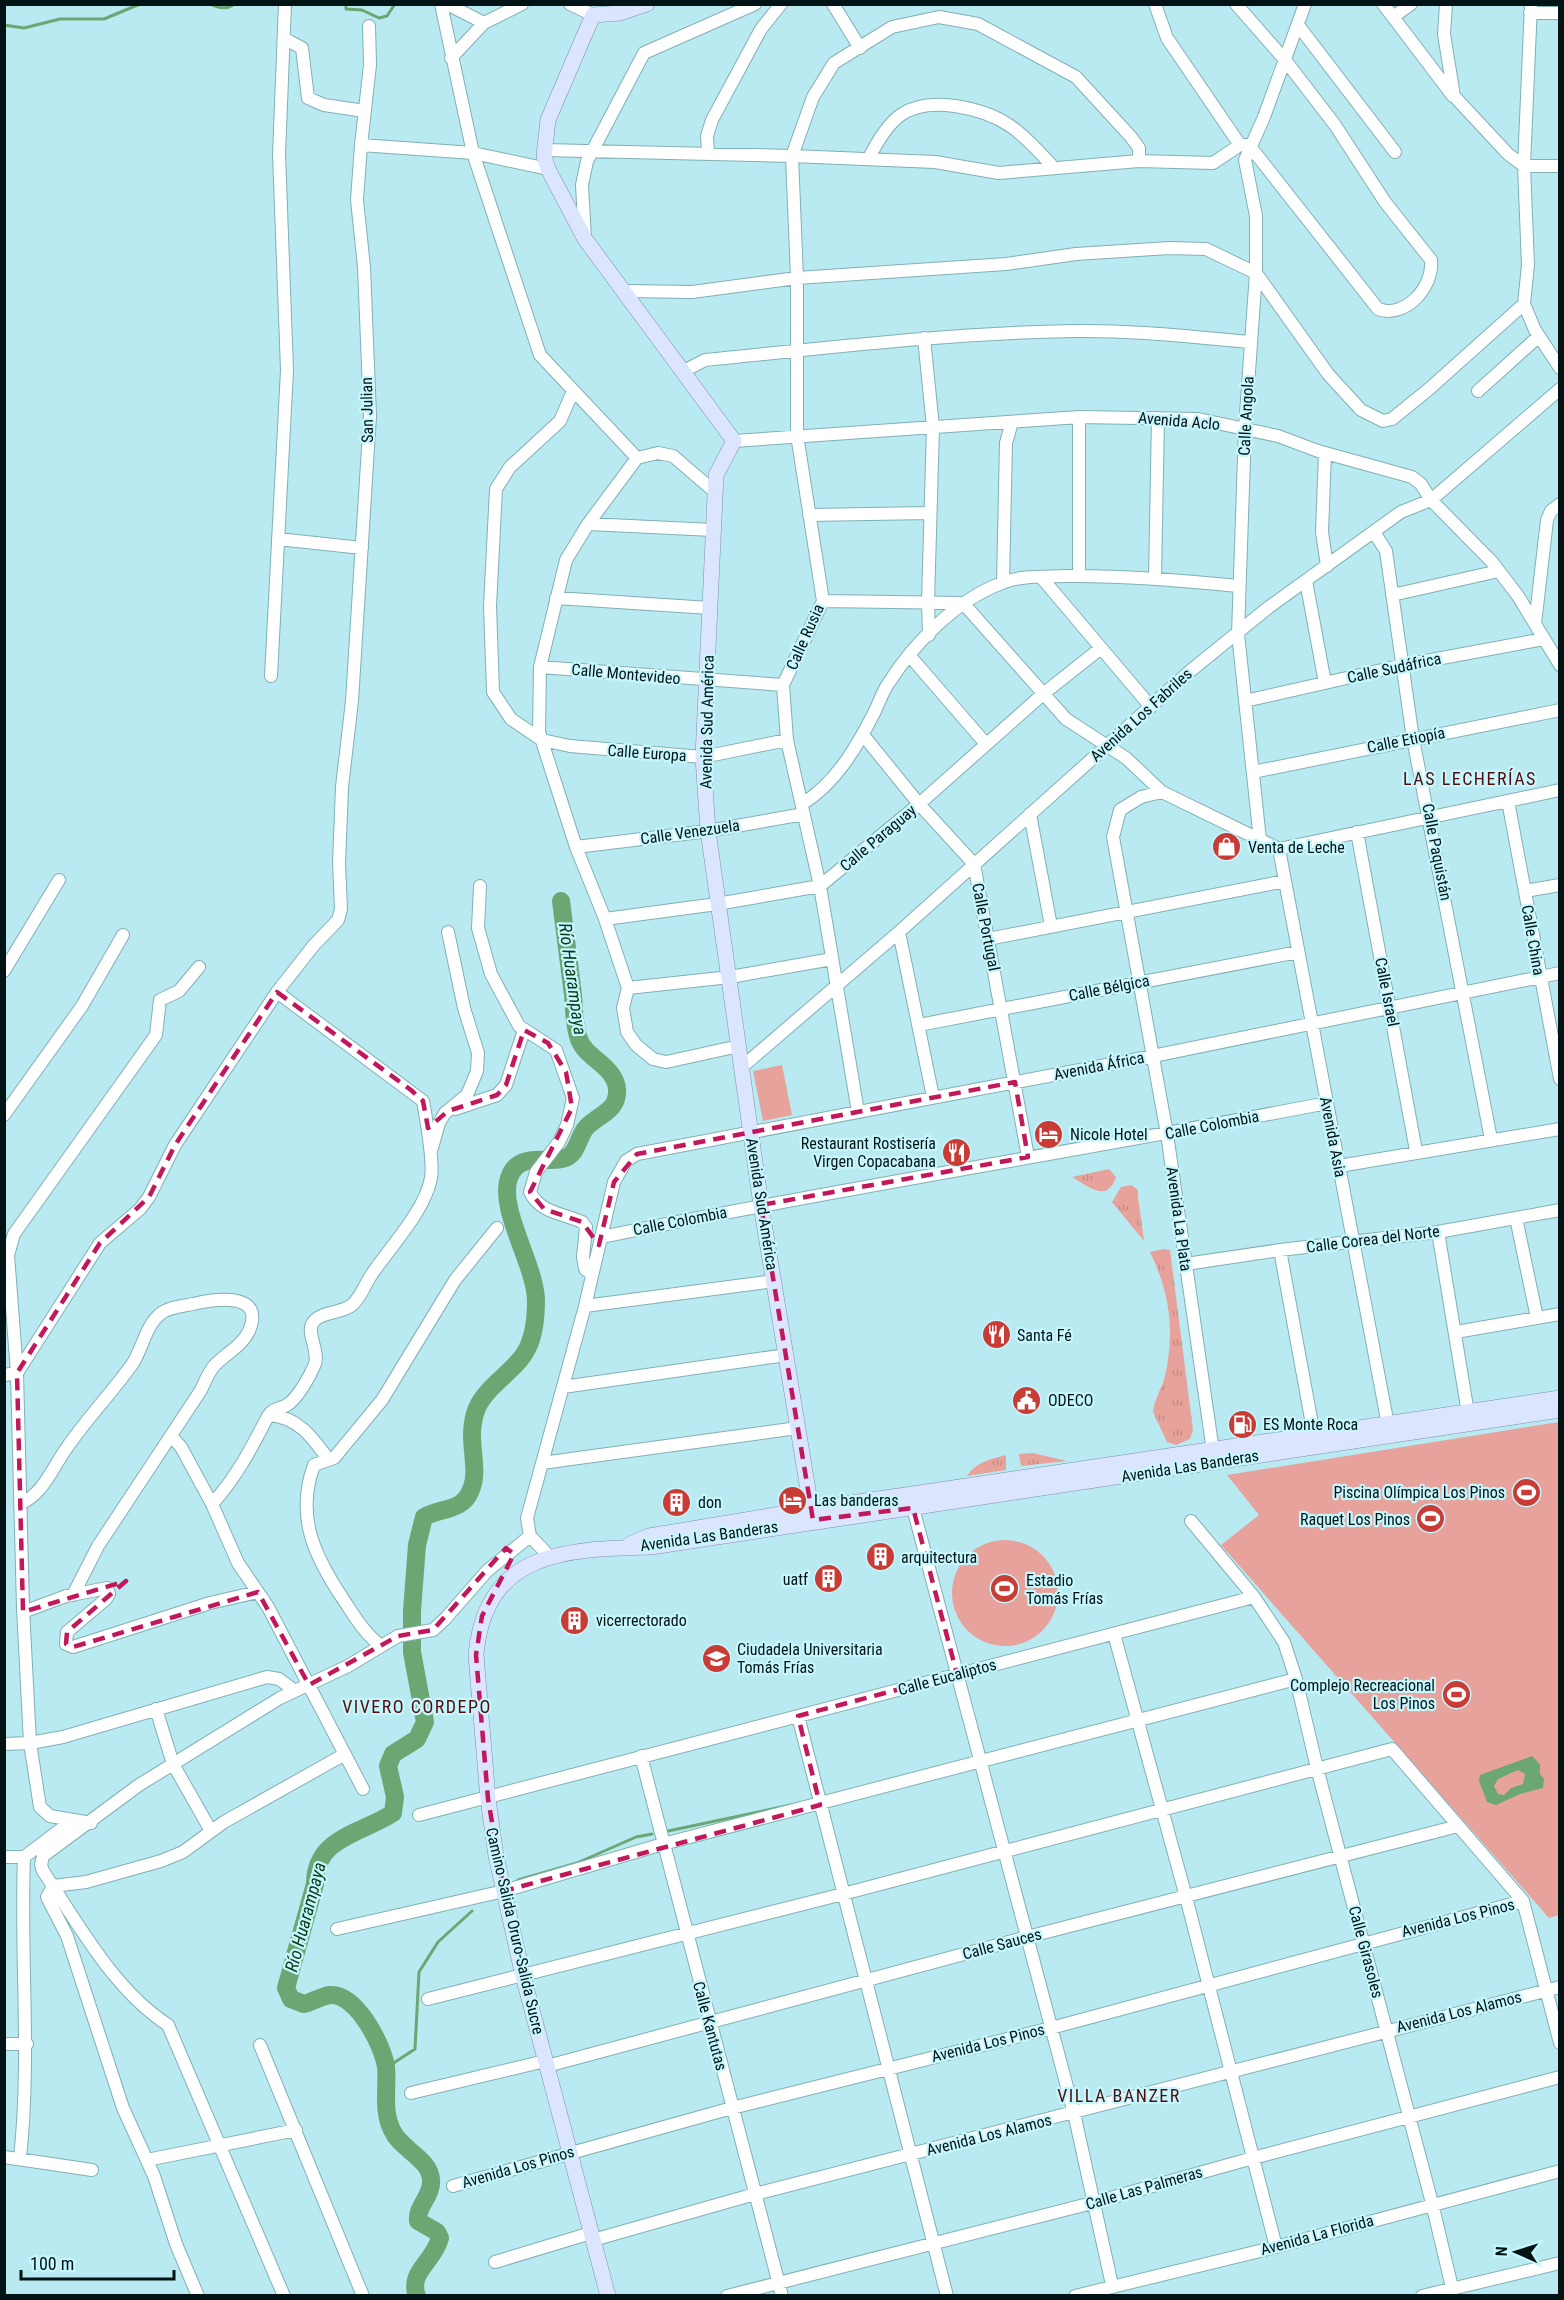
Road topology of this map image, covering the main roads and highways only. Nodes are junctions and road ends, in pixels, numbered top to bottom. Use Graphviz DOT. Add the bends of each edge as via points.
graph roads {
  1 [pos="647,4"];
  2 [pos="1560,1398"];
  3 [pos="1560,1410"];
  4 [pos="1213,1456"];
  5 [pos="812,1515"];
  6 [pos="621,1547"];
  7 [pos="608,2295"];
  1 -- 5 [label="main road, Avenida Sud América" via="620,13 593,15 548,120 544,150 548,169 585,239 734,441 716,475 703,757 708,831 761,1205"];
  2 -- 4 [label="main road, Avenida Las Banderas" via="1314,1435"];
  3 -- 4 [label="main road, Avenida Las Banderas"];
  4 -- 5 [label="main road, Avenida Las Banderas"];
  4 -- 5 [label="main road, Avenida Las Banderas" via="913,1508"];
  5 -- 6 [label="main road, Avenida Las Banderas" via="651,1546"];
  6 -- 7 [label="main road, Camino Salida Oruro-Salida Sucre" via="549,1557 512,1575 491,1599 480,1624 476,1655 488,1799 504,1892"];
}
